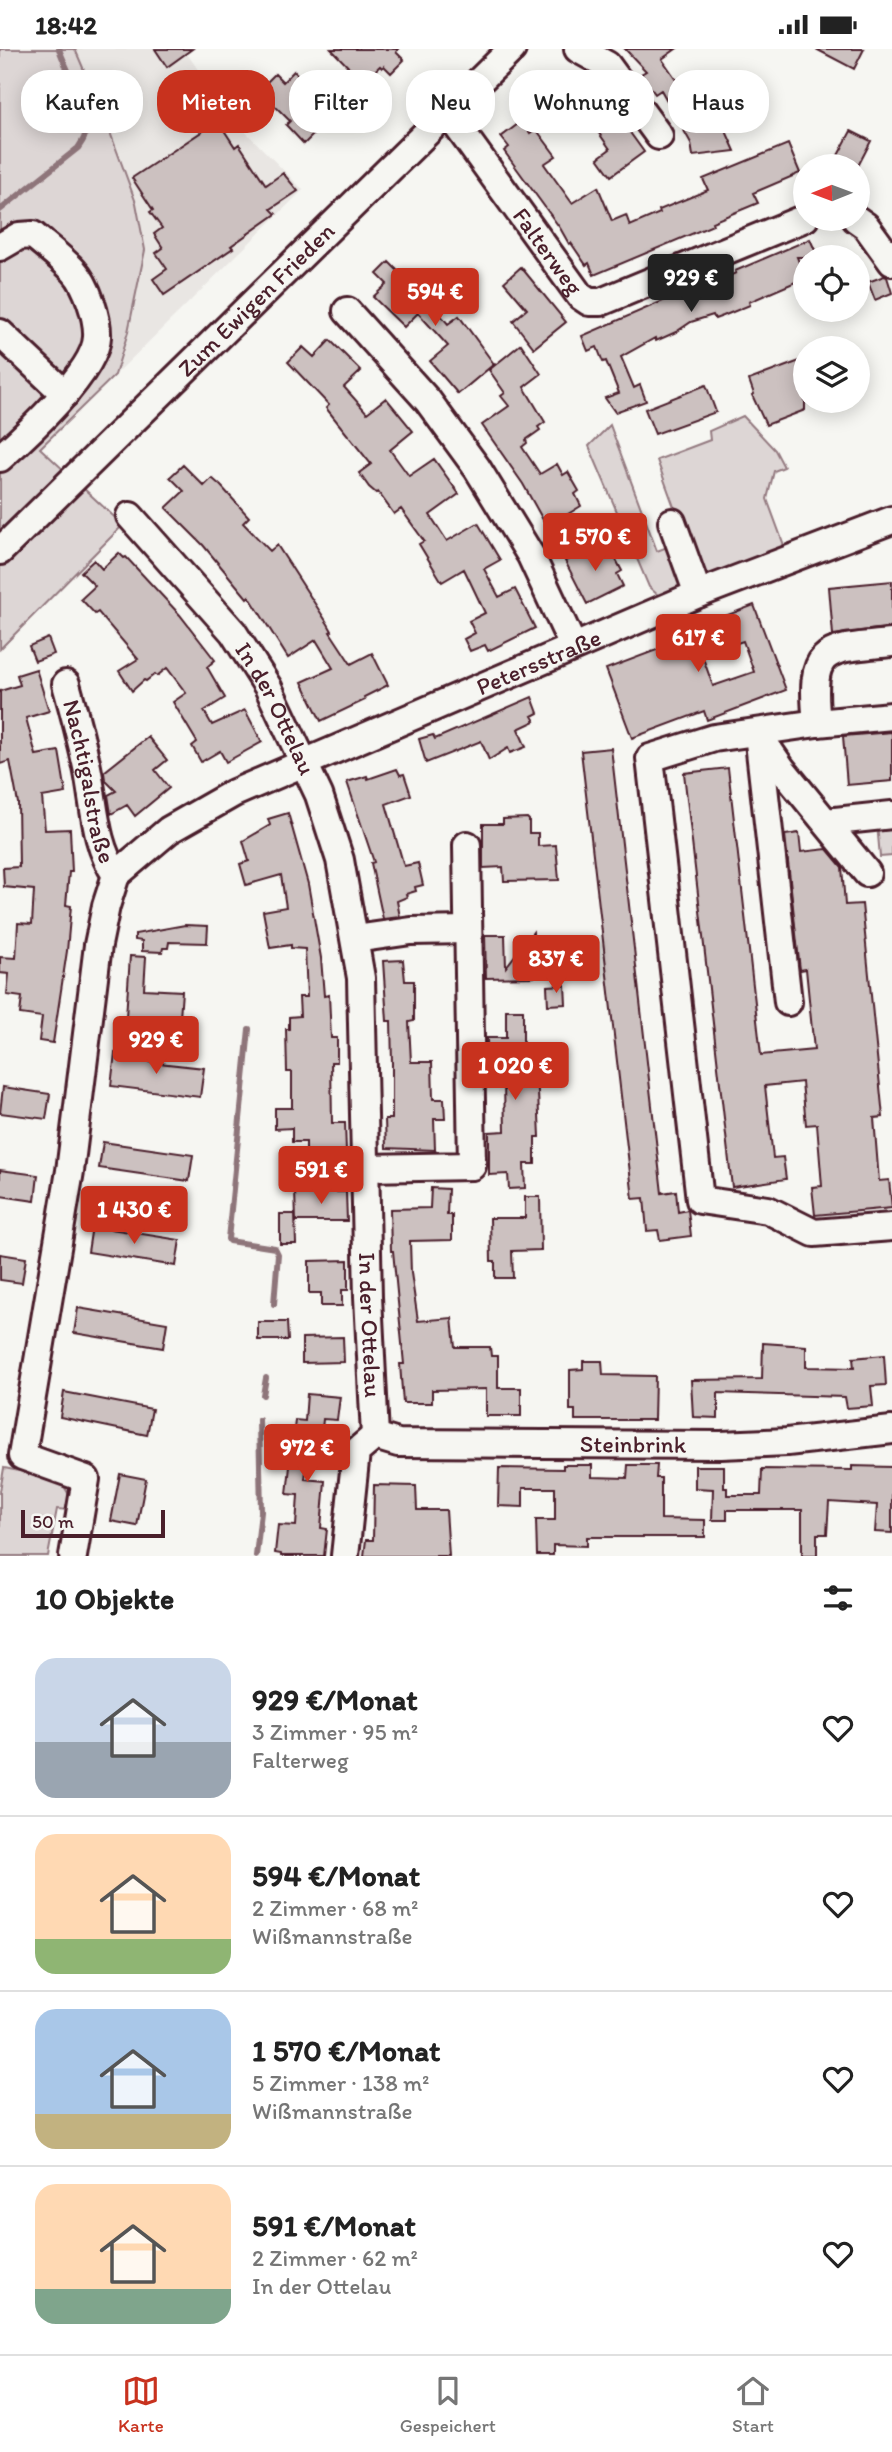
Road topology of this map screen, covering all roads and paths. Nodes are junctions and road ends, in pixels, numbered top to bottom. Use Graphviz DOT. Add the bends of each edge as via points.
graph roads {
  1 [pos="512,49"];
  2 [pos="578,49"];
  3 [pos="490,70"];
  4 [pos="425,133"];
  5 [pos="461,133"];
  6 [pos="659,136"];
  7 [pos="793,223"];
  8 [pos="870,231"];
  9 [pos="0,247"];
  10 [pos="892,262"];
  11 [pos="347,311"];
  12 [pos="0,333"];
  13 [pos="65,394"];
  14 [pos="0,459"];
  15 [pos="130,516"];
  16 [pos="892,520"];
  17 [pos="672,522"];
  18 [pos="0,551"];
  19 [pos="698,594"];
  20 [pos="892,643"];
  21 [pos="573,646"];
  22 [pos="66,684"];
  23 [pos="892,716"];
  24 [pos="817,723"];
  25 [pos="758,733"];
  26 [pos="305,763"];
  27 [pos="892,815"];
  28 [pos="826,823"];
  29 [pos="467,845"];
  30 [pos="867,873"];
  31 [pos="116,875"];
  32 [pos="468,930"];
  33 [pos="355,939"];
  34 [pos="788,1002"];
  35 [pos="366,1168"];
  36 [pos="892,1227"];
  37 [pos="892,1430"];
  38 [pos="375,1436"];
  39 [pos="73,1556"];
  40 [pos="345,1556"];
  1 -- 3 [label="street, Zum Ewigen Frieden"];
  2 -- 6 [label="street" via="607,65"];
  4 -- 18 [label="street, Zum Ewigen Frieden"];
  5 -- 7 [label="street, Falterweg" via="580,296 589,302 601,302"];
  8 -- 10 [label="street"];
  9 -- 13 [label="street" via="19,236 33,235 76,272 92,302 98,338"];
  11 -- 21 [label="street" via="428,401 477,468 531,556"];
  12 -- 13 [label="street"];
  13 -- 14 [label="street"];
  15 -- 26 [label="street, In der Ottelau" via="233,632 268,687"];
  16 -- 19 [label="street, Petersstraße"];
  17 -- 19 [label="street"];
  19 -- 21 [label="street, Petersstraße"];
  20 -- 24 [label="street" via="841,648 820,663 813,689"];
  21 -- 26 [label="street, Petersstraße"];
  22 -- 31 [label="street, Nachtigalstraße" via="85,759 95,825 105,859"];
  23 -- 24 [label="street"];
  24 -- 25 [label="street"];
  25 -- 28 [label="street"];
  25 -- 34 [label="street"];
  25 -- 36 [label="street" via="714,738 650,758 700,1200 768,1210 814,1233"];
  26 -- 31 [label="street, Nachtigalstraße" via="197,813 169,830"];
  26 -- 33 [label="street, In der Ottelau" via="340,860"];
  27 -- 28 [label="street"];
  28 -- 30 [label="street"];
  29 -- 32 [label="street"];
  31 -- 39 [label="street, Nachtigalstraße" via="98,945 69,1171 22,1456 86,1479"];
  32 -- 33 [label="street" via="411,931"];
  32 -- 35 [label="street" via="472,1165"];
  33 -- 35 [label="street, In der Ottelau" via="361,978"];
  35 -- 38 [label="street, In der Ottelau"];
  37 -- 38 [label="street, Steinbrink" via="721,1445 398,1443"];
  38 -- 40 [label="street" via="356,1452"];
}
